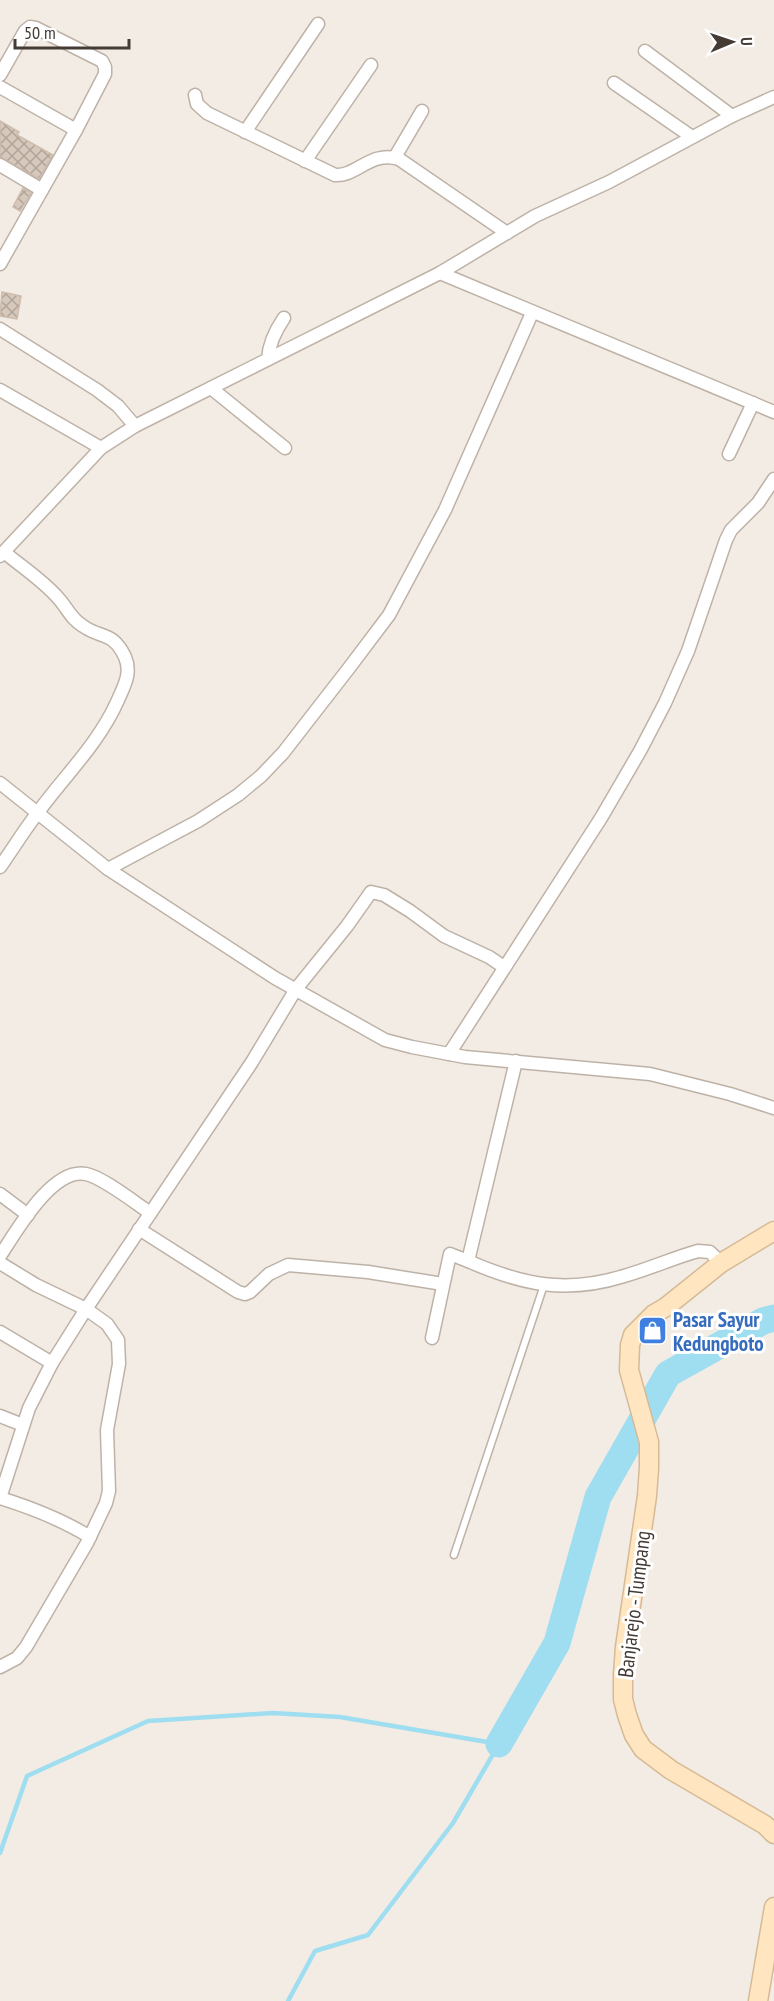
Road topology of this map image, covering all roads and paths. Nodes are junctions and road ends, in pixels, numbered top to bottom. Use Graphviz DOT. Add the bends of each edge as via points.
graph roads {
  1 [pos="318,24"];
  2 [pos="645,51"];
  3 [pos="371,65"];
  4 [pos="0,75"];
  5 [pos="614,83"];
  6 [pos="0,87"];
  7 [pos="195,95"];
  8 [pos="774,98"];
  9 [pos="422,111"];
  10 [pos="732,116"];
  11 [pos="76,130"];
  12 [pos="245,132"];
  13 [pos="692,137"];
  14 [pos="395,157"];
  15 [pos="305,161"];
  16 [pos="0,165"];
  17 [pos="42,190"];
  18 [pos="507,233"];
  19 [pos="0,264"];
  20 [pos="440,273"];
  21 [pos="532,313"];
  22 [pos="284,318"];
  23 [pos="0,329"];
  24 [pos="268,359"];
  25 [pos="210,388"];
  26 [pos="0,390"];
  27 [pos="753,403"];
  28 [pos="774,412"];
  29 [pos="135,426"];
  30 [pos="101,448"];
  31 [pos="285,448"];
  32 [pos="729,454"];
  33 [pos="774,479"];
  34 [pos="2,554"];
  35 [pos="0,783"];
  36 [pos="37,813"];
  37 [pos="0,867"];
  38 [pos="108,869"];
  39 [pos="504,967"];
  40 [pos="297,989"];
  41 [pos="456,1055"];
  42 [pos="516,1061"];
  43 [pos="774,1108"];
  44 [pos="0,1194"];
  45 [pos="149,1212"];
  46 [pos="28,1215"];
  47 [pos="139,1229"];
  48 [pos="774,1230"];
  49 [pos="0,1256"];
  50 [pos="468,1261"];
  51 [pos="0,1263"];
  52 [pos="721,1263"];
  53 [pos="443,1284"];
  54 [pos="544,1285"];
  55 [pos="86,1309"];
  56 [pos="0,1332"];
  57 [pos="432,1338"];
  58 [pos="52,1363"];
  59 [pos="0,1416"];
  60 [pos="23,1425"];
  61 [pos="0,1498"];
  62 [pos="90,1537"];
  63 [pos="454,1555"];
  64 [pos="0,1667"];
  65 [pos="774,1834"];
  66 [pos="774,1907"];
  67 [pos="758,2001"];
  1 -- 12 [label="street"];
  2 -- 10 [label="street"];
  3 -- 15 [label="street"];
  4 -- 11 [label="street" via="30,27 102,61 105,74"];
  5 -- 13 [label="street"];
  6 -- 11 [label="street"];
  7 -- 12 [label="street" via="197,104 207,114"];
  8 -- 10 [label="street"];
  9 -- 14 [label="street"];
  10 -- 13 [label="street"];
  11 -- 17 [label="street"];
  12 -- 15 [label="street"];
  13 -- 18 [label="street"];
  14 -- 15 [label="street" via="365,162 341,175"];
  14 -- 18 [label="street"];
  16 -- 17 [label="street"];
  17 -- 19 [label="street"];
  18 -- 20 [label="street"];
  20 -- 21 [label="street"];
  20 -- 24 [label="street"];
  21 -- 27 [label="street"];
  21 -- 38 [label="street" via="430,539 389,615 349,668 261,776 198,821"];
  22 -- 24 [label="street" via="275,332"];
  23 -- 29 [label="street" via="97,390"];
  24 -- 25 [label="street"];
  25 -- 29 [label="street"];
  25 -- 31 [label="street"];
  26 -- 30 [label="street"];
  27 -- 28 [label="street"];
  27 -- 32 [label="street"];
  29 -- 30 [label="street"];
  30 -- 34 [label="street"];
  33 -- 39 [label="street" via="730,530 688,651 640,751"];
  34 -- 36 [label="street" via="50,590 77,622 111,638 128,669 125,684 100,736"];
  35 -- 36 [label="street"];
  36 -- 37 [label="street"];
  36 -- 38 [label="street"];
  38 -- 40 [label="street"];
  39 -- 40 [label="street" via="444,936 373,891"];
  39 -- 41 [label="street"];
  40 -- 41 [label="street" via="385,1040"];
  40 -- 45 [label="street"];
  41 -- 42 [label="street"];
  42 -- 43 [label="street" via="650,1074"];
  42 -- 50 [label="street"];
  44 -- 46 [label="street"];
  45 -- 46 [label="street" via="98,1179 75,1174 59,1180"];
  45 -- 47 [label="street"];
  46 -- 49 [label="street"];
  47 -- 53 [label="street" via="245,1294 269,1274 288,1265"];
  47 -- 55 [label="street"];
  48 -- 52 [label="main road, Banjarejo - Tumpang"];
  50 -- 53 [label="street" via="450,1254"];
  50 -- 54 [label="street" via="496,1273"];
  51 -- 55 [label="street"];
  52 -- 54 [label="street" via="710,1252 698,1251 595,1283"];
  52 -- 65 [label="main road, Banjarejo - Tumpang" via="654,1314 633,1335 628,1355 649,1442 647,1496 625,1647 623,1699 634,1735 654,1759"];
  53 -- 57 [label="street"];
  54 -- 63 [label="lane"];
  55 -- 58 [label="street"];
  55 -- 62 [label="street" via="107,1324 118,1340 119,1364 107,1430 109,1491"];
  56 -- 58 [label="street"];
  58 -- 60 [label="street"];
  59 -- 60 [label="street"];
  60 -- 61 [label="street"];
  61 -- 62 [label="street" via="40,1510"];
  62 -- 64 [label="street" via="26,1647 17,1658"];
  66 -- 67 [label="main road"];
}
